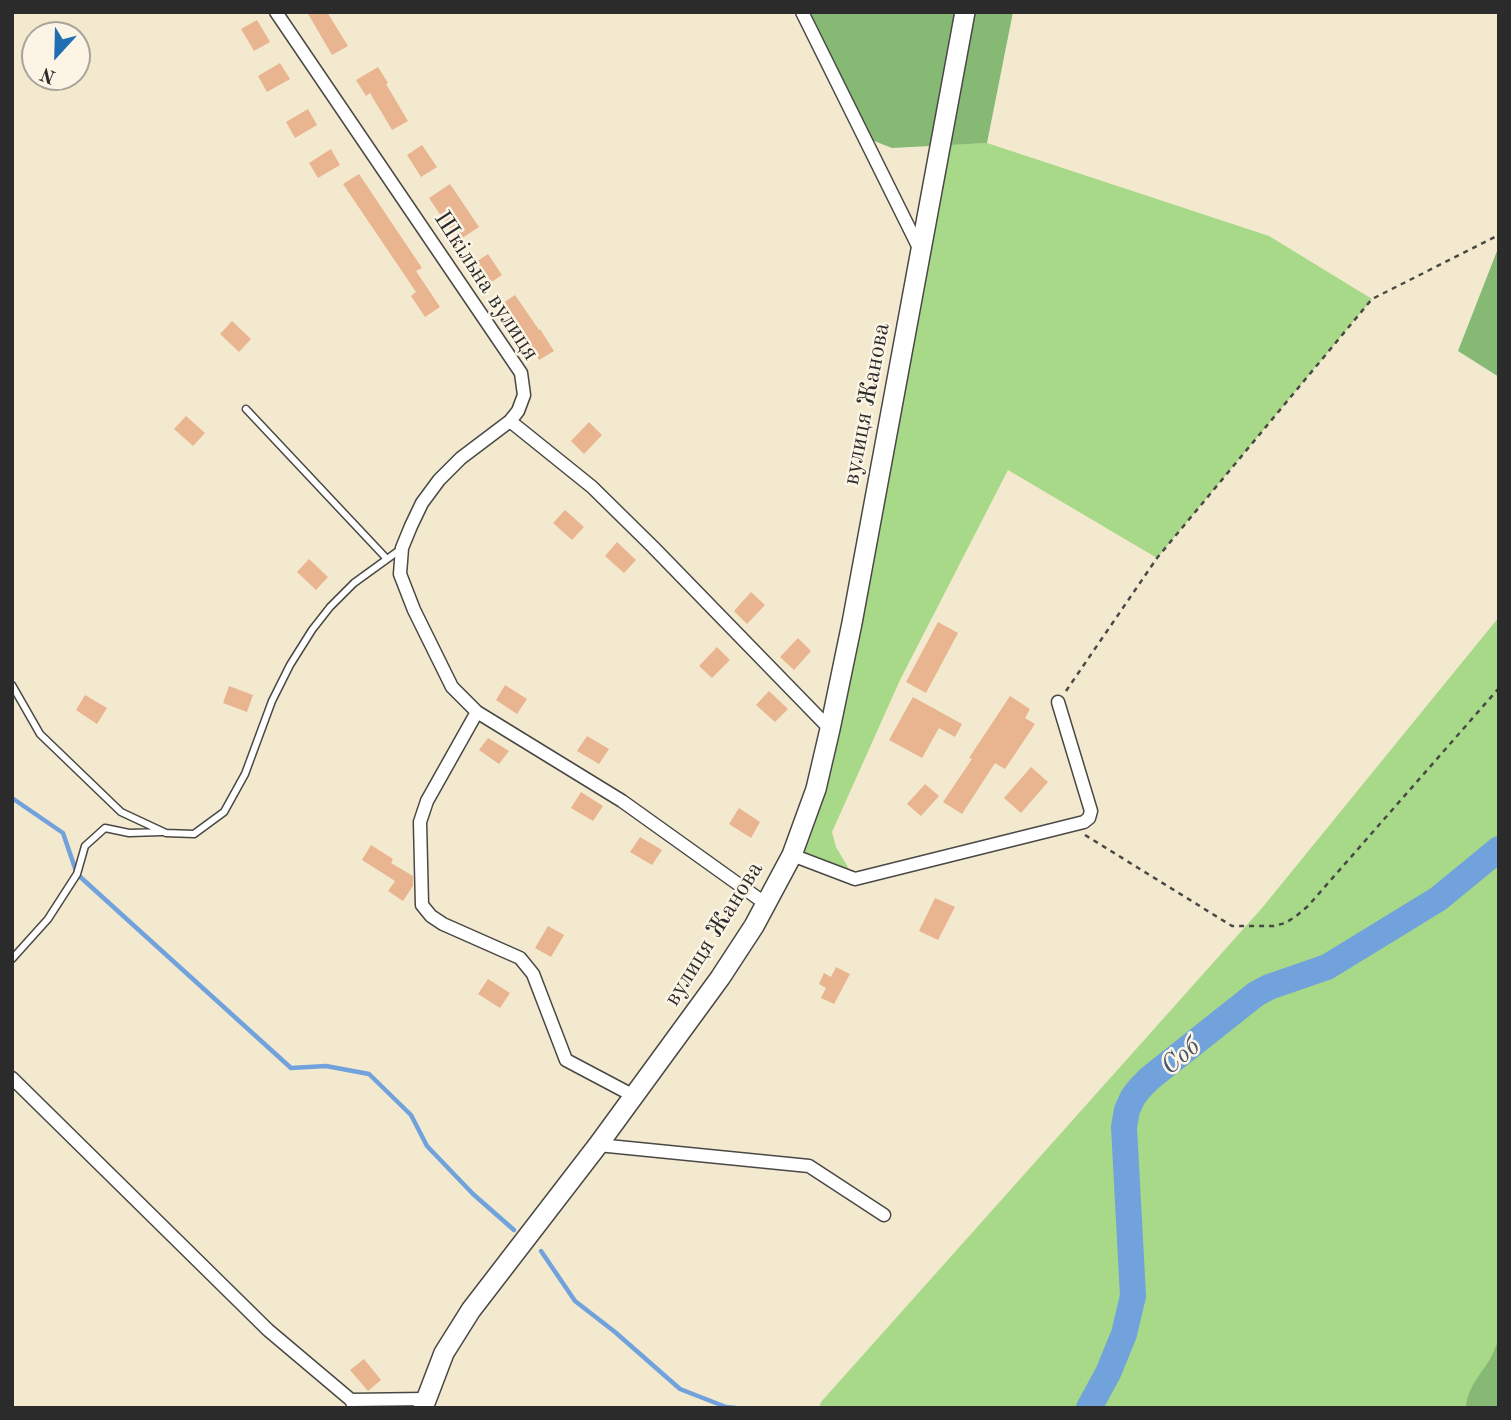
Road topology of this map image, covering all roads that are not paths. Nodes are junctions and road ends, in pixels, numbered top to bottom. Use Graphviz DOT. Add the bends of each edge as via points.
graph roads {
  1 [pos="276,12"];
  2 [pos="802,12"];
  3 [pos="965,12"];
  4 [pos="920,252"];
  5 [pos="246,409"];
  6 [pos="510,421"];
  7 [pos="402,548"];
  8 [pos="387,559"];
  9 [pos="12,685"];
  10 [pos="1058,702"];
  11 [pos="477,712"];
  12 [pos="830,729"];
  13 [pos="164,832"];
  14 [pos="792,855"];
  15 [pos="766,904"];
  16 [pos="12,959"];
  17 [pos="12,1078"];
  18 [pos="634,1096"];
  19 [pos="598,1145"];
  20 [pos="884,1215"];
  21 [pos="424,1403"];
  22 [pos="353,1404"];
  1 -- 6 [label="street, Шкільна вулиця" via="521,373 524,394"];
  2 -- 4 [label="street"];
  3 -- 4 [label="main road, вулиця Жанова"];
  4 -- 12 [label="main road, вулиця Жанова"];
  5 -- 8 [label="lane"];
  6 -- 7 [label="street, Шкільна вулиця" via="439,480 422,503"];
  6 -- 12 [label="street" via="592,487"];
  7 -- 8 [label="lane"];
  7 -- 11 [label="street, Шкільна вулиця" via="400,574 414,610 452,687"];
  8 -- 13 [label="lane" via="354,583 312,630 272,701 245,774 224,812 194,834"];
  9 -- 13 [label="lane" via="40,734 121,813"];
  10 -- 14 [label="street" via="1091,811 1087,821 855,879"];
  11 -- 15 [label="street, Шкільна вулиця" via="622,801"];
  11 -- 18 [label="street" via="427,800 420,822 422,905 443,924 520,957 533,974 566,1060"];
  12 -- 14 [label="main road, вулиця Жанова" via="816,789"];
  13 -- 16 [label="lane" via="105,828 85,846 77,874 48,919"];
  14 -- 15 [label="main road, вулиця Жанова"];
  15 -- 18 [label="main road, вулиця Жанова" via="720,978"];
  17 -- 22 [label="street" via="268,1331"];
  18 -- 19 [label="main road, вулиця Жанова"];
  19 -- 20 [label="street" via="809,1166"];
  19 -- 21 [label="main road, вулиця Жанова" via="471,1310 444,1353"];
  21 -- 22 [label="street"];
}
